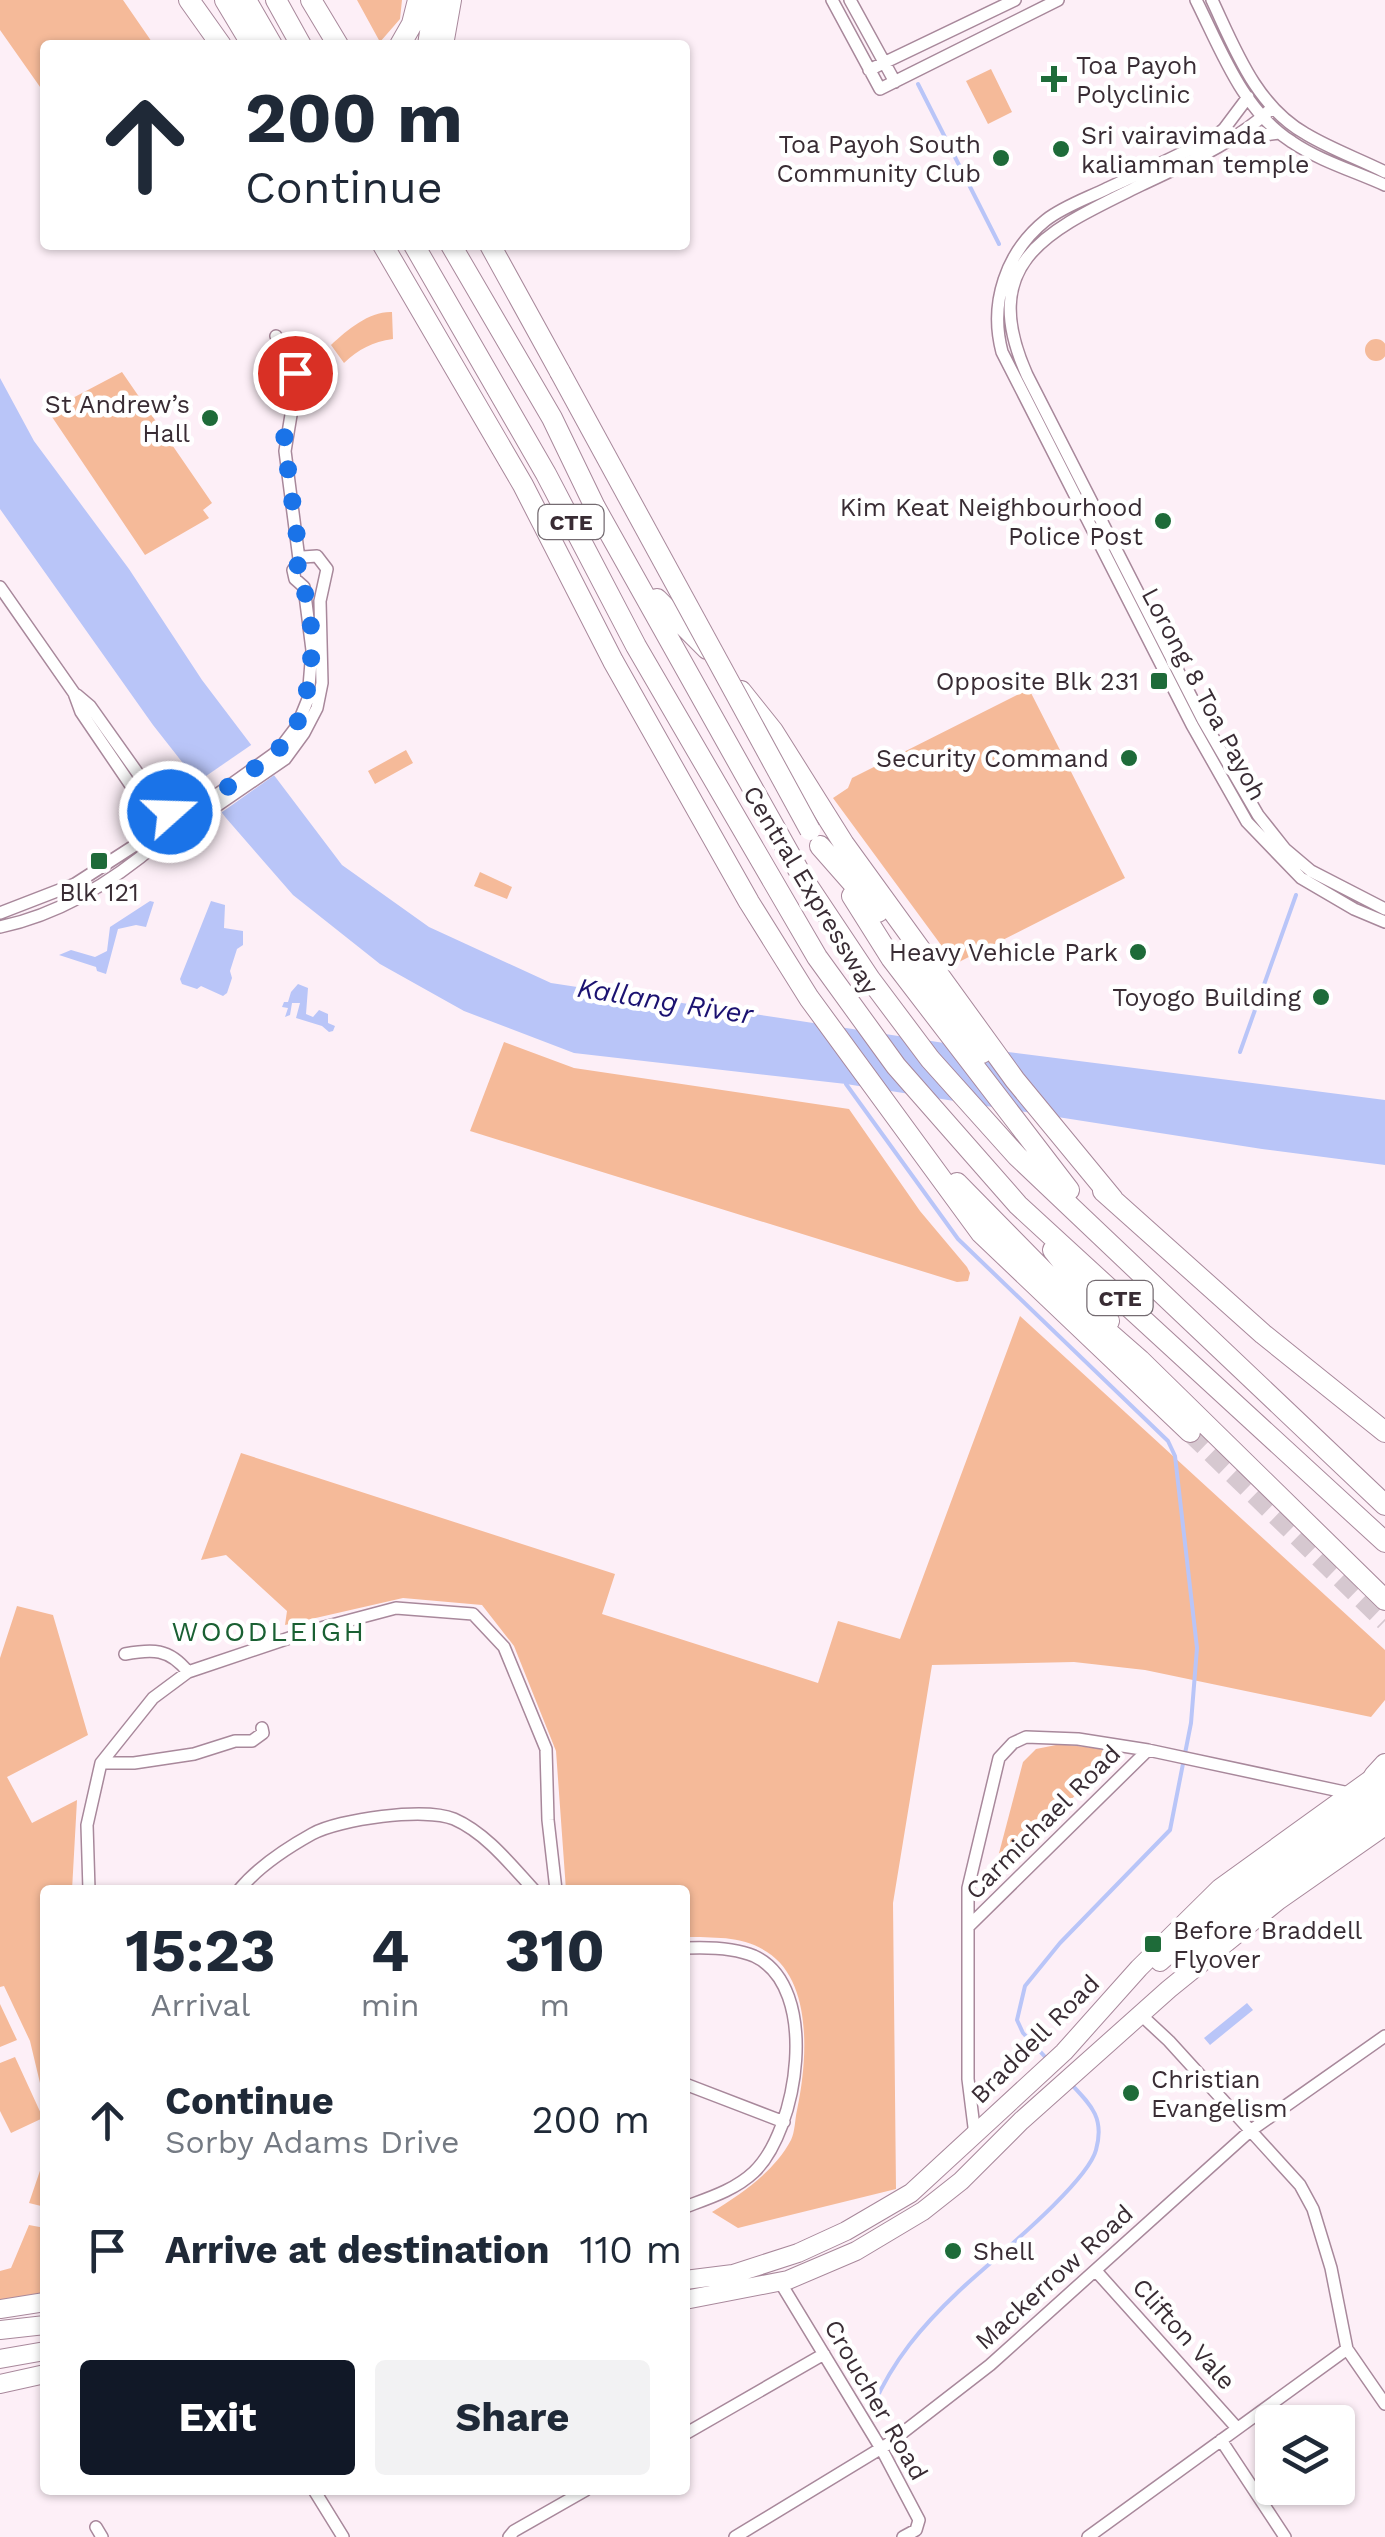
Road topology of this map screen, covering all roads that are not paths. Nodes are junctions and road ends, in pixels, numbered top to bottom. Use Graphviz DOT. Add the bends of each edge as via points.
graph roads {
  1 [pos="189,0"];
  2 [pos="225,0"];
  3 [pos="246,0"];
  4 [pos="276,0"];
  5 [pos="311,0"];
  6 [pos="418,0"];
  7 [pos="436,0"];
  8 [pos="452,0"];
  9 [pos="832,0"];
  10 [pos="850,0"];
  11 [pos="1015,0"];
  12 [pos="1058,0"];
  13 [pos="1196,0"];
  14 [pos="1212,0"];
  15 [pos="217,40"];
  16 [pos="249,40"];
  17 [pos="269,40"];
  18 [pos="298,40"];
  19 [pos="335,40"];
  20 [pos="403,40"];
  21 [pos="429,40"];
  22 [pos="444,40"];
  23 [pos="884,64"];
  24 [pos="869,70"];
  25 [pos="895,82"];
  26 [pos="1248,97"];
  27 [pos="1272,108"];
  28 [pos="1262,118"];
  29 [pos="1279,133"];
  30 [pos="1230,140"];
  31 [pos="1385,172"];
  32 [pos="1385,185"];
  33 [pos="387,250"];
  34 [pos="417,250"];
  35 [pos="455,250"];
  36 [pos="493,250"];
  37 [pos="276,336"];
  38 [pos="595,507"];
  39 [pos="300,559"];
  40 [pos="323,583"];
  41 [pos="0,587"];
  42 [pos="304,588"];
  43 [pos="74,692"];
  44 [pos="282,755"];
  45 [pos="181,817"];
  46 [pos="156,831"];
  47 [pos="1385,908"];
  48 [pos="0,913"];
  49 [pos="1385,922"];
  50 [pos="0,927"];
  51 [pos="905,950"];
  52 [pos="908,1130"];
  53 [pos="1021,1147"];
  54 [pos="1018,1205"];
  55 [pos="1140,1360"];
  56 [pos="1190,1432"];
  57 [pos="1385,1432"];
  58 [pos="1385,1505"];
  59 [pos="1385,1542"];
  60 [pos="1385,1600"];
  61 [pos="125,1654"];
  62 [pos="188,1672"];
  63 [pos="235,1741"];
  64 [pos="1148,1750"];
  65 [pos="101,1763"];
  66 [pos="1382,1775"];
  67 [pos="1350,1793"];
  68 [pos="1385,1807"];
  69 [pos="1385,1826"];
  70 [pos="90,1885"];
  71 [pos="243,1885"];
  72 [pos="529,1885"];
  73 [pos="555,1885"];
  74 [pos="969,1926"];
  75 [pos="690,1948"];
  76 [pos="1140,2014"];
  77 [pos="1385,2036"];
  78 [pos="1061,2071"];
  79 [pos="690,2086"];
  80 [pos="784,2122"];
  81 [pos="1250,2131"];
  82 [pos="975,2135"];
  83 [pos="690,2204"];
  84 [pos="1096,2272"];
  85 [pos="690,2279"];
  86 [pos="780,2282"];
  87 [pos="690,2299"];
  88 [pos="40,2303"];
  89 [pos="0,2308"];
  90 [pos="40,2325"];
  91 [pos="0,2330"];
  92 [pos="1347,2349"];
  93 [pos="40,2352"];
  94 [pos="824,2354"];
  95 [pos="0,2359"];
  96 [pos="40,2375"];
  97 [pos="0,2384"];
  98 [pos="1385,2404"];
  99 [pos="1238,2428"];
  100 [pos="690,2431"];
  101 [pos="1221,2440"];
  102 [pos="882,2450"];
  103 [pos="317,2495"];
  104 [pos="577,2495"];
  105 [pos="1106,2532"];
  106 [pos="342,2537"];
  107 [pos="509,2537"];
  108 [pos="735,2537"];
  109 [pos="903,2537"];
  110 [pos="1088,2537"];
  111 [pos="1286,2537"];
  1 -- 15 [label="highway"];
  2 -- 16 [label="highway"];
  3 -- 17 [label="highway"];
  4 -- 18 [label="highway"];
  5 -- 19 [label="highway"];
  6 -- 20 [label="highway"];
  7 -- 21 [label="highway"];
  8 -- 22 [label="highway"];
  9 -- 24 [label="street"];
  10 -- 23 [label="street"];
  11 -- 23 [label="street"];
  12 -- 25 [label="street"];
  13 -- 26 [label="street"];
  14 -- 27 [label="street"];
  23 -- 24 [label="street"];
  23 -- 25 [label="street"];
  24 -- 25 [label="street" via="880,89"];
  26 -- 28 [label="street"];
  26 -- 49 [label="street, Lorong 8 Toa Payoh" via="1214,137 1063,209 1035,230 1008,268 997,333 1192,726 1248,822 1301,878"];
  27 -- 28 [label="street, Lorong 8 Toa Payoh"];
  27 -- 31 [label="street" via="1302,132"];
  28 -- 29 [label="street"];
  28 -- 30 [label="street, Lorong 8 Toa Payoh"];
  29 -- 30 [label="street"];
  29 -- 32 [label="street"];
  30 -- 47 [label="street, Lorong 8 Toa Payoh" via="1041,240 1012,289 1016,349 1258,815 1311,871"];
  33 -- 52 [label="highway" via="750,902 809,998"];
  34 -- 54 [label="highway, Central Expressway / CTE" via="636,646 836,986"];
  35 -- 38 [label="highway, Central Expressway / CTE"];
  36 -- 51 [label="highway, bridge" via="815,838"];
  37 -- 39 [label="street" via="297,378 284,439"];
  38 -- 51 [label="highway" via="611,520 661,607 698,638 773,731"];
  38 -- 53 [label="highway, Central Expressway / CTE" via="804,880 930,1059"];
  39 -- 40 [label="street" via="312,555 324,562"];
  39 -- 42 [label="street" via="294,575"];
  40 -- 42 [label="street"];
  40 -- 44 [label="street" via="317,708"];
  41 -- 43 [label="street"];
  42 -- 44 [label="street" via="312,650 308,699"];
  43 -- 45 [label="street" via="161,806"];
  43 -- 46 [label="street"];
  44 -- 45 [label="street" via="215,808"];
  45 -- 46 [label="street" via="160,814"];
  45 -- 46 [label="street" via="179,840 170,843"];
  46 -- 48 [label="street" via="75,884"];
  46 -- 50 [label="street" via="127,870 82,897"];
  51 -- 53 [label="highway"];
  51 -- 57 [label="highway" via="1112,1199"];
  52 -- 55 [label="highway" via="1077,1305"];
  52 -- 56 [label="highway" via="980,1233"];
  53 -- 58 [label="highway, CTE" via="1118,1250"];
  54 -- 55 [label="highway"];
  54 -- 59 [label="highway, Central Expressway / CTE"];
  55 -- 60 [label="highway"];
  61 -- 62 [label="street" via="155,1648"];
  62 -- 65 [label="street" via="153,1698"];
  62 -- 73 [label="street" via="396,1608 473,1614 504,1647 546,1748"];
  63 -- 65 [label="street" via="194,1754"];
  64 -- 67 [label="street, Carmichael Road"];
  64 -- 74 [label="street, Carmichael Road"];
  64 -- 74 [label="street, Carmichael Road" via="1038,1736 1004,1750 968,1888"];
  65 -- 70 [label="street" via="87,1825"];
  66 -- 67 [label="main road, Braddell Road"];
  66 -- 78 [label="main road" via="1230,1900"];
  67 -- 78 [label="main road, Braddell Road" via="1220,1888 1138,1968"];
  68 -- 78 [label="main road" via="1242,1911"];
  69 -- 76 [label="main road, Braddell Road" via="1270,1907"];
  71 -- 72 [label="street" via="315,1832 404,1812 453,1819 496,1849"];
  74 -- 82 [label="street, Carmichael Road" via="968,2079"];
  75 -- 80 [label="street" via="756,1957 782,1982 796,2027"];
  76 -- 78 [label="main road, Braddell Road"];
  76 -- 81 [label="street"];
  77 -- 81 [label="street, Mackerrow Road"];
  78 -- 82 [label="main road, Braddell Road"];
  78 -- 86 [label="main road, Braddell Road" via="1021,2121 923,2211 856,2251"];
  79 -- 80 [label="street"];
  80 -- 83 [label="street" via="755,2172"];
  81 -- 84 [label="street, Mackerrow Road"];
  81 -- 92 [label="street" via="1300,2185 1313,2210"];
  82 -- 85 [label="main road, Braddell Road" via="911,2193 846,2231 770,2263"];
  84 -- 99 [label="street, Clifton Vale"];
  84 -- 102 [label="street, Mackerrow Road"];
  86 -- 87 [label="main road, Braddell Road"];
  86 -- 94 [label="street, Croucher Road"];
  88 -- 89 [label="main road"];
  90 -- 91 [label="main road"];
  92 -- 98 [label="street"];
  92 -- 99 [label="street, Clifton Vale"];
  93 -- 95 [label="main road"];
  94 -- 100 [label="street"];
  94 -- 102 [label="street, Croucher Road"];
  96 -- 97 [label="main road"];
  99 -- 101 [label="street, Clifton Vale"];
  101 -- 105 [label="street, Clifton Vale"];
  101 -- 111 [label="street"];
  102 -- 108 [label="street, Mackerrow Road"];
  102 -- 109 [label="street, Croucher Road" via="919,2520"];
  103 -- 106 [label="street"];
  104 -- 107 [label="street"];
  105 -- 110 [label="street, Clifton Vale"];
}
